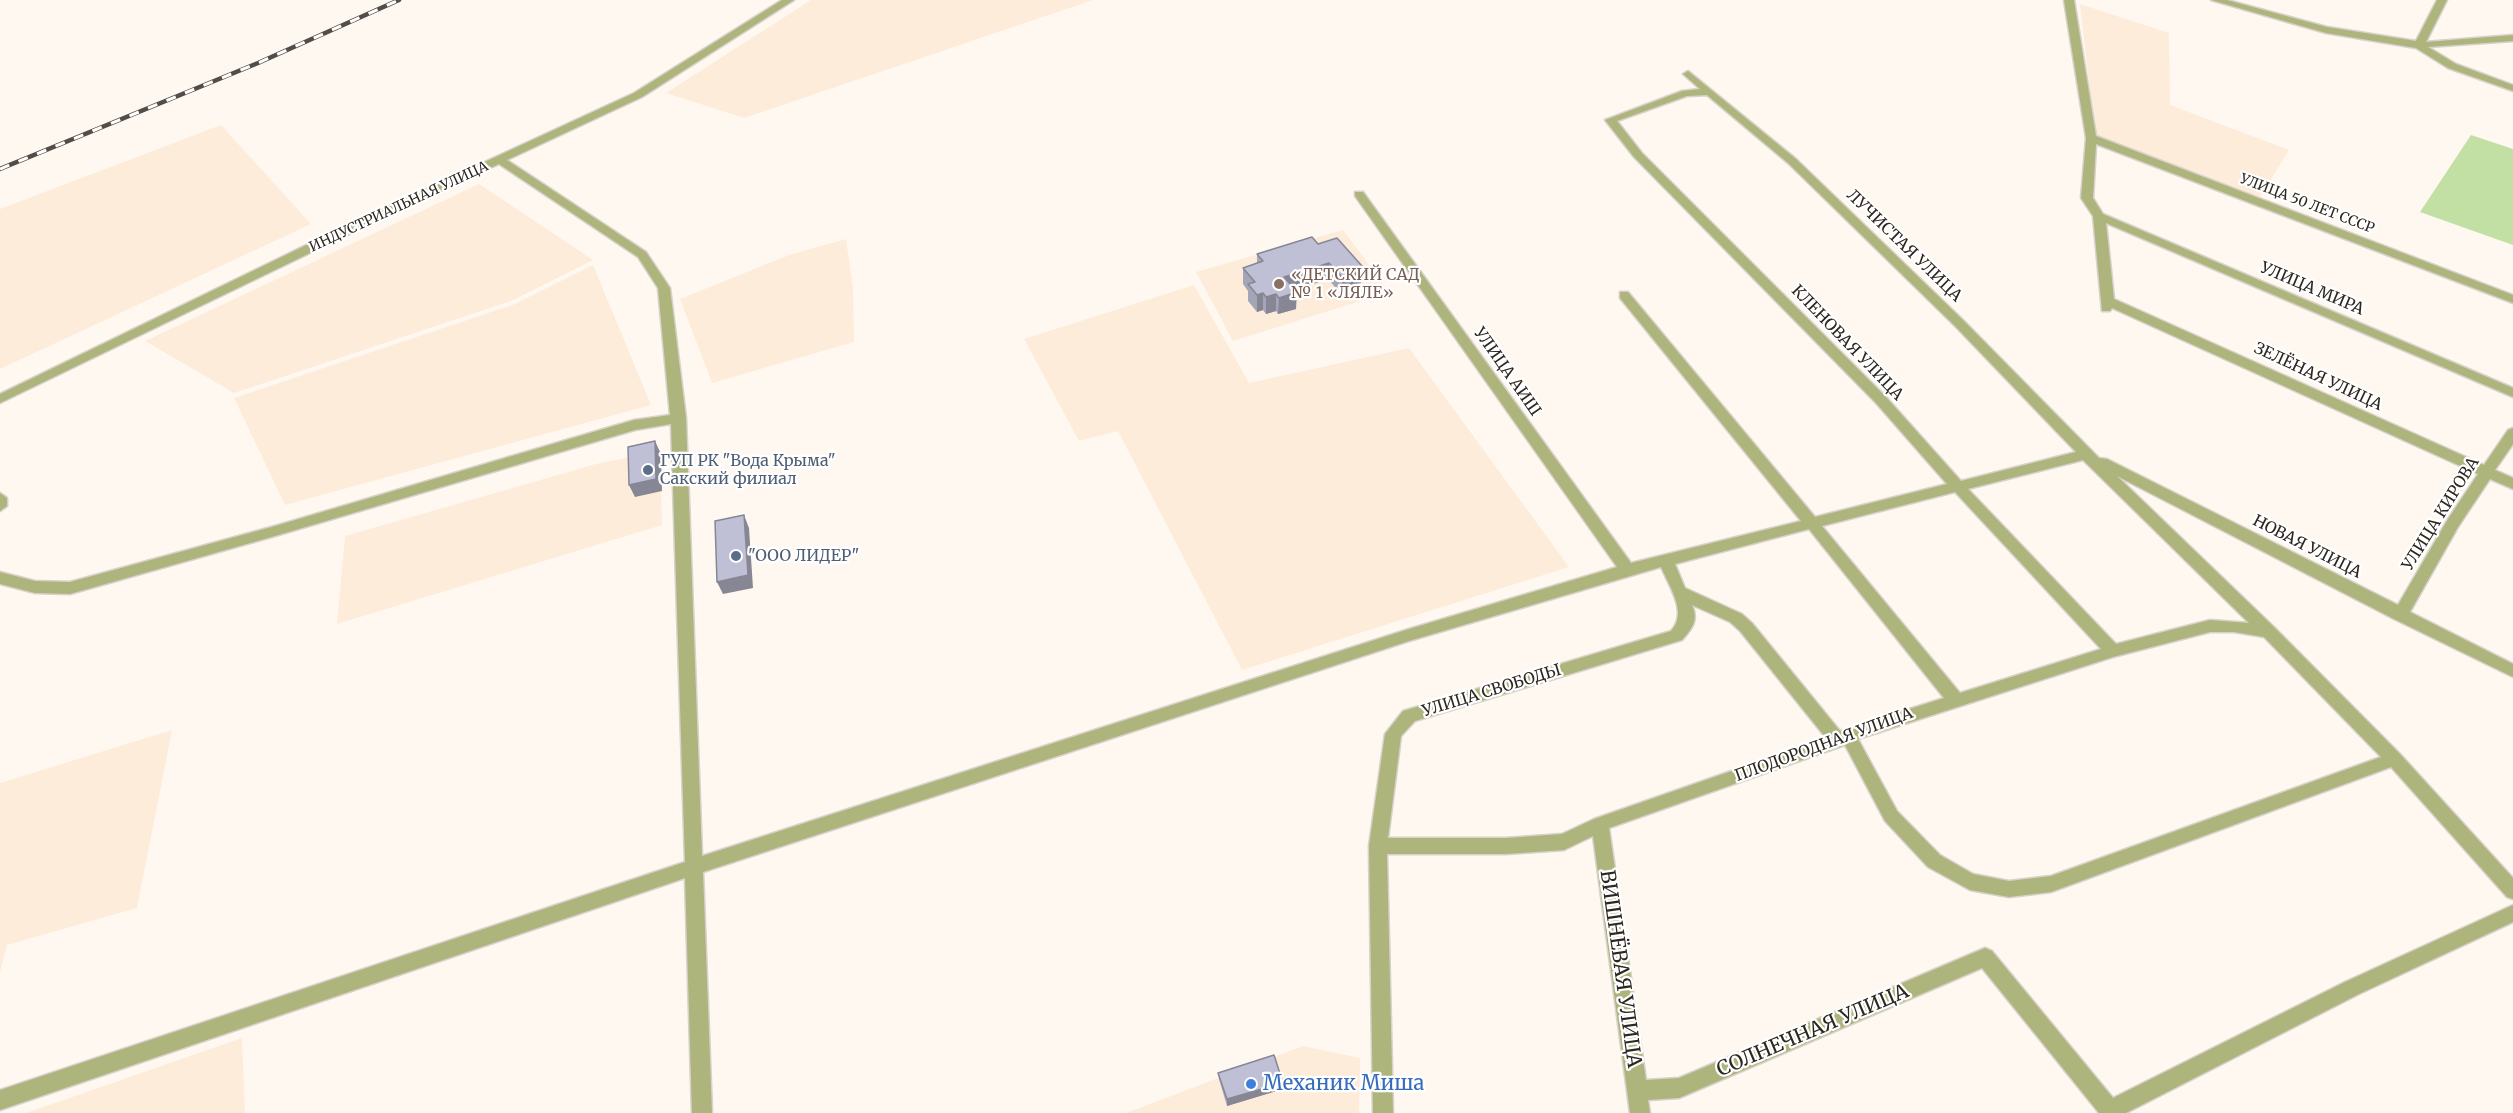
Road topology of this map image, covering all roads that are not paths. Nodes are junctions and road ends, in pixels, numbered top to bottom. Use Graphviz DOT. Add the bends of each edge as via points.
graph roads {
  1 [pos="789,0"];
  2 [pos="2069,0"];
  3 [pos="2216,0"];
  4 [pos="2429,0"];
  5 [pos="2441,2"];
  6 [pos="2513,38"];
  7 [pos="2419,45"];
  8 [pos="1688,74"];
  9 [pos="2513,88"];
  10 [pos="1708,92"];
  11 [pos="2091,138"];
  12 [pos="500,160"];
  13 [pos="1359,194"];
  14 [pos="2099,216"];
  15 [pos="1624,295"];
  16 [pos="2513,299"];
  17 [pos="2513,393"];
  18 [pos="0,399"];
  19 [pos="679,418"];
  20 [pos="2513,433"];
  21 [pos="2086,454"];
  22 [pos="2488,472"];
  23 [pos="2513,484"];
  24 [pos="1958,487"];
  25 [pos="0,498"];
  26 [pos="0,506"];
  27 [pos="1815,524"];
  28 [pos="1666,561"];
  29 [pos="1627,570"];
  30 [pos="0,578"];
  31 [pos="1680,592"];
  32 [pos="2400,615"];
  33 [pos="2270,632"];
  34 [pos="2113,651"];
  35 [pos="2513,671"];
  36 [pos="1955,699"];
  37 [pos="1843,738"];
  38 [pos="2394,759"];
  39 [pos="1599,824"];
  40 [pos="1378,846"];
  41 [pos="694,867"];
  42 [pos="2513,891"];
  43 [pos="2513,913"];
  44 [pos="1637,1091"];
  45 [pos="0,1100"];
  46 [pos="2111,1111"];
  47 [pos="702,1113"];
  48 [pos="1383,1113"];
  49 [pos="1640,1113"];
  1 -- 12 [label="street, ИНДУСТРИАЛЬНАЯ УЛИЦА" via="638,95"];
  2 -- 11 [label="street"];
  3 -- 7 [label="street" via="2326,30"];
  4 -- 5 [label="street"];
  5 -- 7 [label="street"];
  6 -- 7 [label="street"];
  7 -- 9 [label="street" via="2467,73"];
  8 -- 10 [label="street, ЛУЧИСТАЯ УЛИЦА"];
  10 -- 21 [label="street, ЛУЧИСТАЯ УЛИЦА" via="1792,161 1959,323"];
  10 -- 24 [label="street, КЛЕНОВАЯ УЛИЦА" via="1686,93 1610,120 1638,155 1881,400"];
  11 -- 14 [label="street" via="2087,198"];
  11 -- 16 [label="street, УЛИЦА 50 ЛЕТ СССР"];
  12 -- 18 [label="street, ИНДУСТРИАЛЬНАЯ УЛИЦА"];
  12 -- 19 [label="street" via="642,255 664,288"];
  13 -- 29 [label="street, УЛИЦА АИШ"];
  14 -- 17 [label="street, УЛИЦА МИРА"];
  14 -- 22 [label="street, ЗЕЛЁНАЯ УЛИЦА" via="2107,305"];
  15 -- 27 [label="street"];
  19 -- 30 [label="street" via="634,424 70,588 48,590"];
  19 -- 41 [label="street"];
  20 -- 22 [label="street, УЛИЦА КИРОВА"];
  21 -- 24 [label="street"];
  21 -- 32 [label="street, НОВАЯ УЛИЦА"];
  21 -- 33 [label="street, ЛУЧИСТАЯ УЛИЦА"];
  22 -- 23 [label="street, ЗЕЛЁНАЯ УЛИЦА"];
  22 -- 32 [label="street, УЛИЦА КИРОВА"];
  24 -- 27 [label="street"];
  24 -- 34 [label="street, КЛЕНОВАЯ УЛИЦА"];
  25 -- 26 [label="street"];
  27 -- 28 [label="street"];
  27 -- 36 [label="street"];
  28 -- 29 [label="street"];
  28 -- 31 [label="street, УЛИЦА СВОБОДЫ"];
  29 -- 41 [label="street" via="1410,635"];
  31 -- 37 [label="street" via="1737,618"];
  31 -- 40 [label="street, УЛИЦА СВОБОДЫ" via="1687,611 1686,624 1676,636 1409,716 1393,734"];
  32 -- 35 [label="street, НОВАЯ УЛИЦА"];
  33 -- 34 [label="street, ПЛОДОРОДНАЯ УЛИЦА" via="2210,626"];
  33 -- 38 [label="street, ЛУЧИСТАЯ УЛИЦА"];
  34 -- 36 [label="street, ПЛОДОРОДНАЯ УЛИЦА"];
  36 -- 37 [label="street, ПЛОДОРОДНАЯ УЛИЦА"];
  37 -- 38 [label="street" via="1891,816 1934,861 1970,882 2009,890 2051,884"];
  37 -- 39 [label="street, ПЛОДОРОДНАЯ УЛИЦА"];
  38 -- 42 [label="street, ЛУЧИСТАЯ УЛИЦА"];
  39 -- 40 [label="street, ПЛОДОРОДНАЯ УЛИЦА" via="1564,842"];
  39 -- 44 [label="street, ВИШНЁВАЯ УЛИЦА"];
  40 -- 48 [label="street, УЛИЦА СВОБОДЫ"];
  41 -- 45 [label="street"];
  41 -- 47 [label="street"];
  43 -- 46 [label="street" via="2352,988"];
  44 -- 46 [label="street, СОЛНЕЧНАЯ УЛИЦА" via="1679,1088 1985,957"];
  44 -- 49 [label="street, ВИШНЁВАЯ УЛИЦА"];
}
